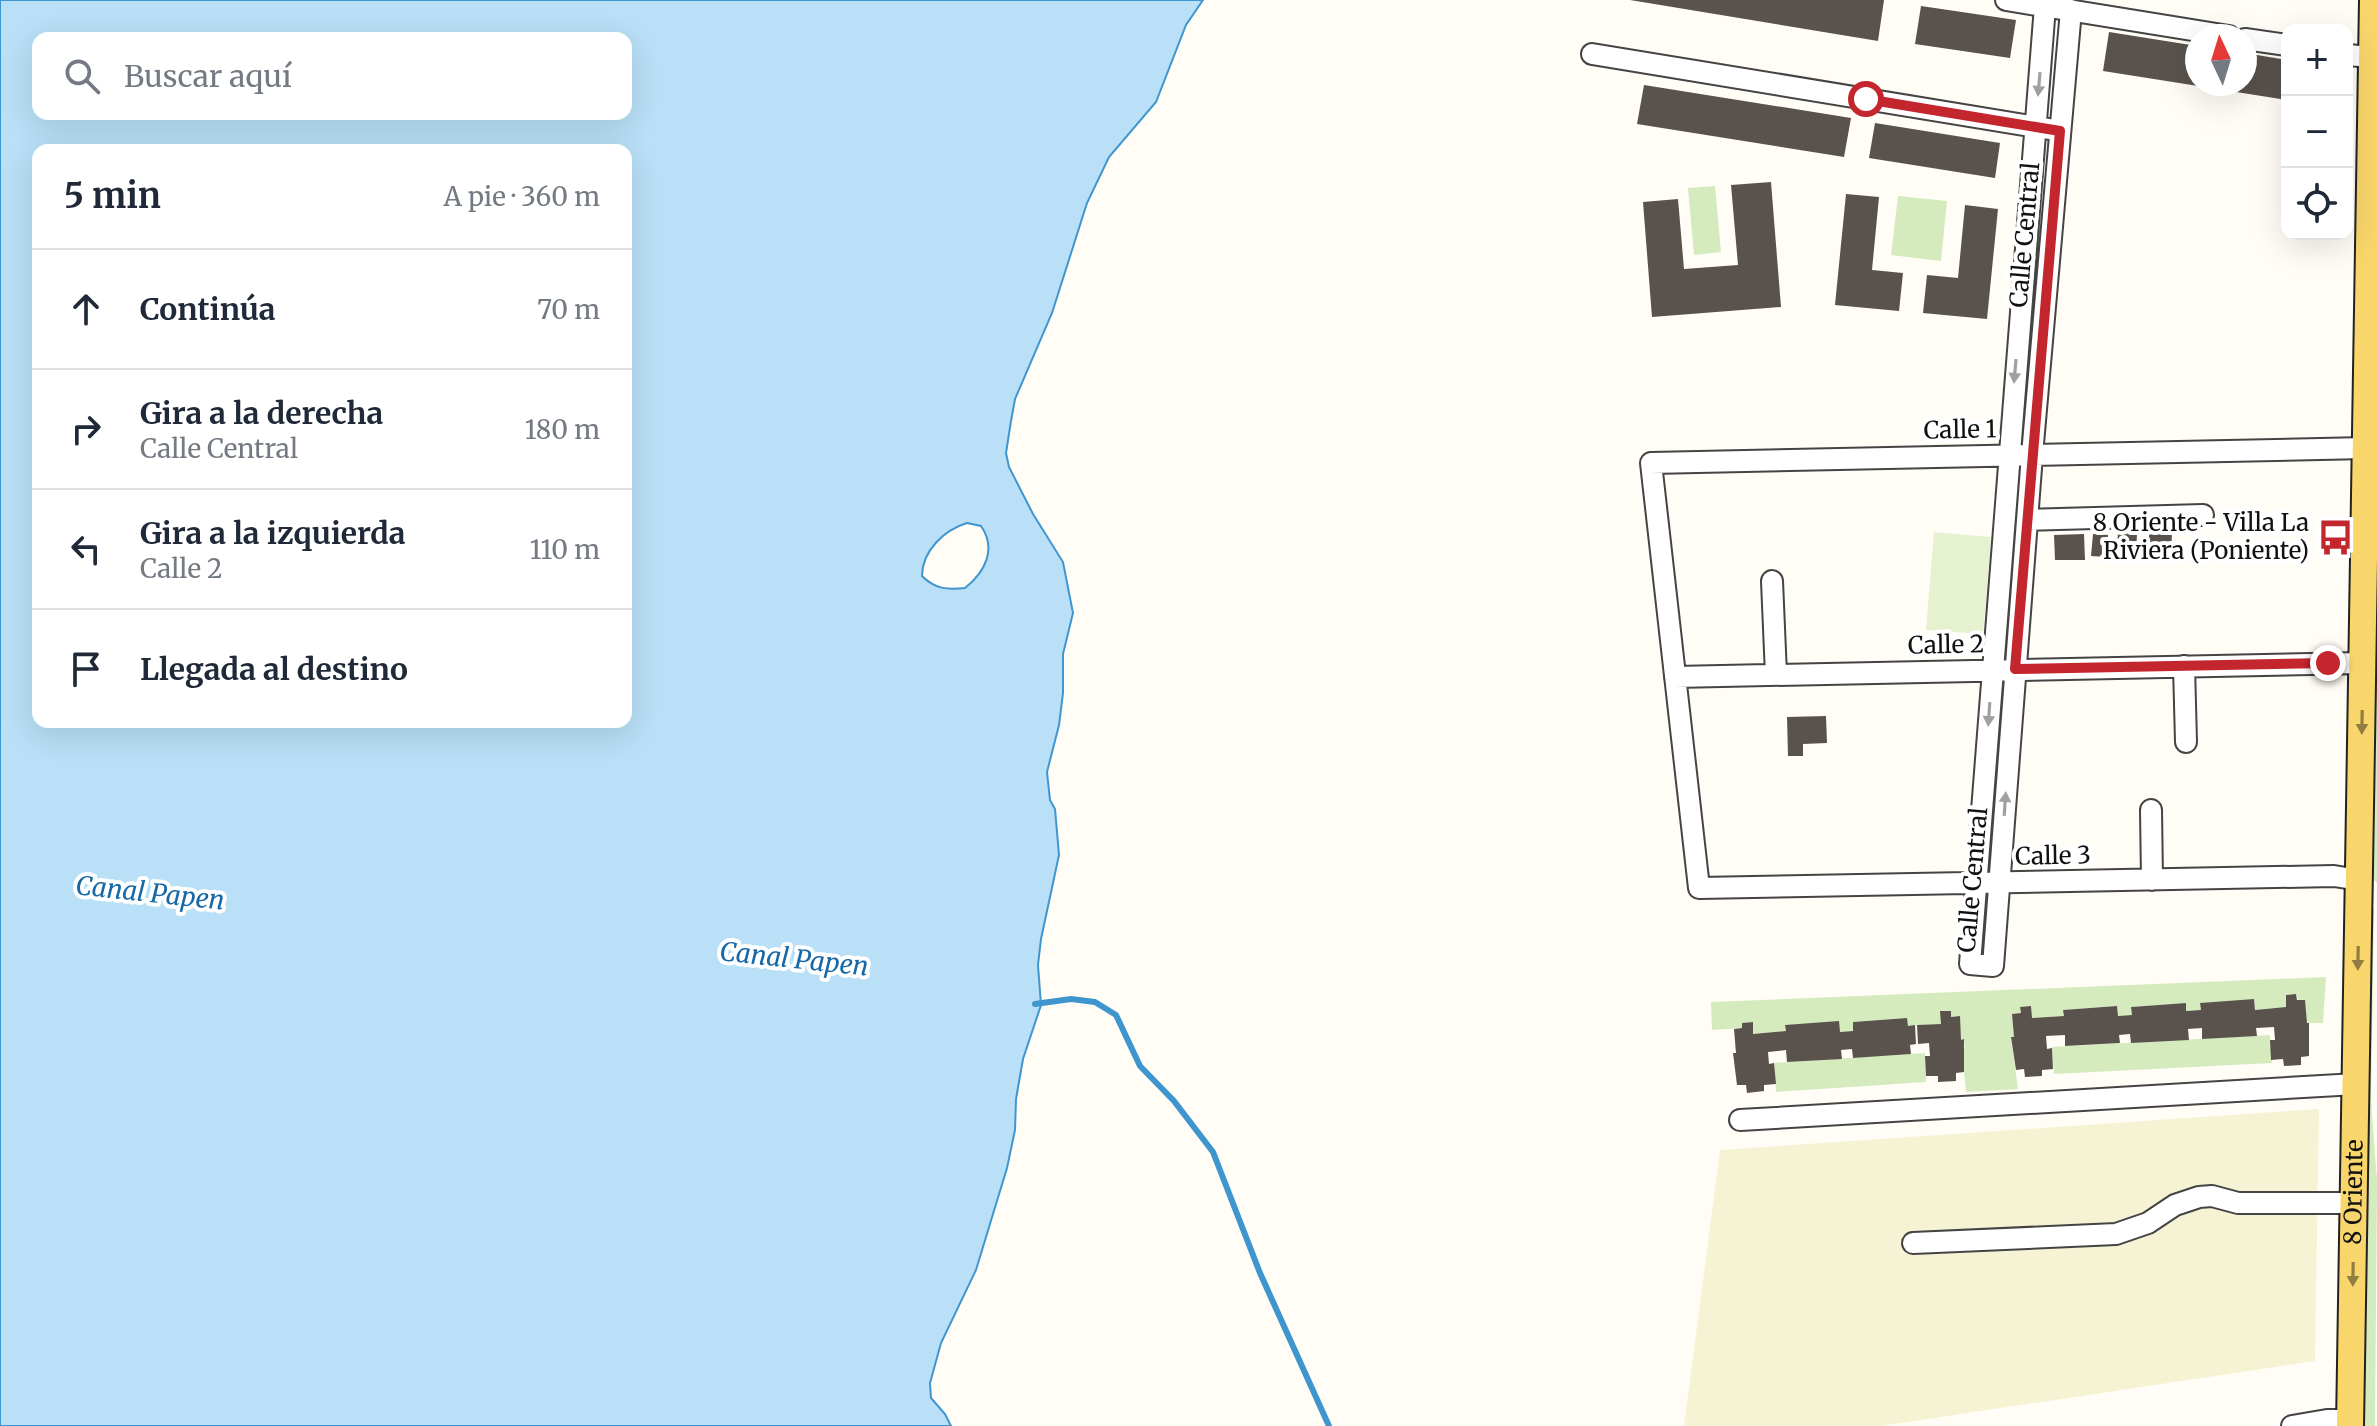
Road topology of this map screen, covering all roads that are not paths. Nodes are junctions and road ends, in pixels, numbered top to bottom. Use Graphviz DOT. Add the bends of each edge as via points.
graph roads {
  1 [pos="2006,0"];
  2 [pos="2373,0"];
  3 [pos="2045,6"];
  4 [pos="2071,10"];
  5 [pos="2185,29"];
  6 [pos="2257,41"];
  7 [pos="2281,44"];
  8 [pos="1592,54"];
  9 [pos="2360,56"];
  10 [pos="2035,127"];
  11 [pos="2060,131"];
  12 [pos="2018,336"];
  13 [pos="2042,338"];
  14 [pos="2371,445"];
  15 [pos="2008,455"];
  16 [pos="2032,455"];
  17 [pos="2203,515"];
  18 [pos="2027,520"];
  19 [pos="1772,581"];
  20 [pos="2362,663"];
  21 [pos="2184,666"];
  22 [pos="2015,669"];
  23 [pos="1993,670"];
  24 [pos="1776,675"];
  25 [pos="1675,677"];
  26 [pos="2186,742"];
  27 [pos="2151,810"];
  28 [pos="2152,880"];
  29 [pos="1976,884"];
  30 [pos="1999,884"];
  31 [pos="2368,888"];
  32 [pos="2356,1084"];
  33 [pos="1740,1120"];
  34 [pos="2355,1203"];
  35 [pos="1913,1243"];
  36 [pos="2350,1423"];
  37 [pos="2292,1426"];
  1 -- 3 [label="street"];
  2 -- 9 [label="main road, 8 Oriente"];
  3 -- 4 [label="street"];
  3 -- 10 [label="street, Calle Central, one-way"];
  4 -- 5 [label="street"];
  4 -- 11 [label="street, Calle Central"];
  6 -- 7 [label="street"];
  8 -- 10 [label="street"];
  9 -- 14 [label="main road, 8 Oriente"];
  10 -- 11 [label="street"];
  10 -- 12 [label="street, Calle Central"];
  11 -- 13 [label="street, Calle Central"];
  12 -- 13 [label="street"];
  12 -- 15 [label="street, Calle Central, one-way"];
  13 -- 16 [label="street, Calle Central"];
  14 -- 16 [label="street, Calle 1"];
  14 -- 20 [label="main road, 8 Oriente"];
  15 -- 16 [label="street, Calle 1"];
  15 -- 23 [label="street, Calle Central"];
  15 -- 25 [label="street, Calle 1" via="1651,463"];
  16 -- 18 [label="street, Calle Central"];
  17 -- 18 [label="street"];
  18 -- 22 [label="street, Calle Central"];
  19 -- 24 [label="street"];
  20 -- 21 [label="street, Calle 2"];
  20 -- 31 [label="main road, 8 Oriente, one-way"];
  21 -- 22 [label="street, Calle 2"];
  21 -- 26 [label="street"];
  22 -- 23 [label="street, Calle 2"];
  30 -- 22 [label="street, Calle Central, one-way"];
  23 -- 24 [label="street, Calle 2"];
  23 -- 29 [label="street, Calle Central, one-way"];
  24 -- 25 [label="street, Calle 2"];
  25 -- 29 [label="street, Calle 3" via="1699,888"];
  27 -- 28 [label="street"];
  28 -- 30 [label="street, Calle 3"];
  28 -- 31 [label="street, Calle 3" via="2334,876"];
  29 -- 30 [label="street, Calle 3"];
  29 -- 30 [label="street, Calle Central" via="1970,964 1993,966"];
  31 -- 32 [label="main road, 8 Oriente, one-way"];
  32 -- 33 [label="street"];
  32 -- 34 [label="main road, 8 Oriente"];
  34 -- 35 [label="street" via="2238,1203 2199,1197 2116,1234"];
  34 -- 36 [label="main road, 8 Oriente, one-way"];
  36 -- 37 [label="street" via="2327,1420"];
}
